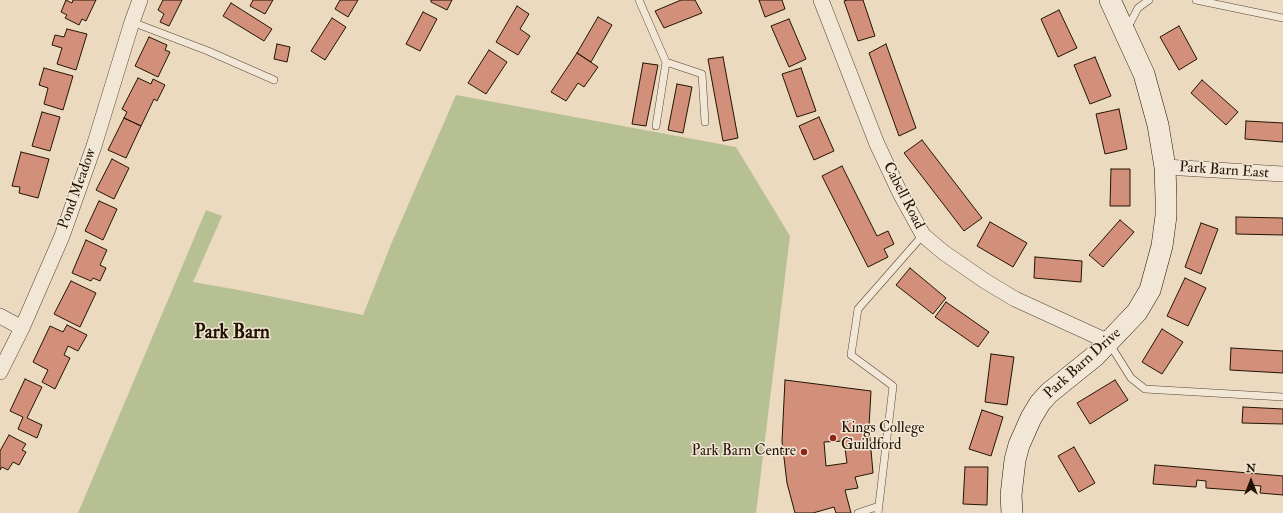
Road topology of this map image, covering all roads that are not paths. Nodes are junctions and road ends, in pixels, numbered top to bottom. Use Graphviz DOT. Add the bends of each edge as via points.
graph roads {
  1 [pos="140,0"];
  2 [pos="639,0"];
  3 [pos="821,0"];
  4 [pos="1110,0"];
  5 [pos="1149,0"];
  6 [pos="1196,0"];
  7 [pos="1283,18"];
  8 [pos="132,22"];
  9 [pos="1125,34"];
  10 [pos="666,62"];
  11 [pos="274,80"];
  12 [pos="705,122"];
  13 [pos="656,126"];
  14 [pos="1165,167"];
  15 [pos="1283,174"];
  16 [pos="923,235"];
  17 [pos="0,316"];
  18 [pos="22,328"];
  19 [pos="1109,342"];
  20 [pos="0,372"];
  21 [pos="1283,397"];
  22 [pos="878,510"];
  23 [pos="858,513"];
  24 [pos="1012,513"];
  1 -- 8 [label="street, Pond Meadow"];
  2 -- 10 [label="lane"];
  3 -- 16 [label="street, Cabell Road" via="877,144"];
  4 -- 9 [label="street, Park Barn Drive"];
  5 -- 9 [label="lane" via="1138,8"];
  6 -- 7 [label="lane"];
  8 -- 11 [label="lane"];
  8 -- 18 [label="street, Pond Meadow" via="94,146 64,228"];
  9 -- 14 [label="street, Park Barn Drive" via="1144,74 1158,125"];
  10 -- 12 [label="lane" via="702,74"];
  10 -- 13 [label="lane"];
  14 -- 15 [label="street, Park Barn East"];
  14 -- 19 [label="street, Park Barn Drive" via="1164,232 1150,290 1137,312"];
  16 -- 19 [label="street, Cabell Road" via="949,256 1015,299"];
  16 -- 22 [label="lane" via="858,309 851,354 893,386"];
  17 -- 18 [label="street"];
  18 -- 20 [label="street, Pond Meadow"];
  19 -- 21 [label="lane" via="1131,378 1145,390"];
  19 -- 24 [label="street, Park Barn Drive" via="1049,393 1024,430 1015,460 1011,495"];
  22 -- 23 [label="lane"];
}
